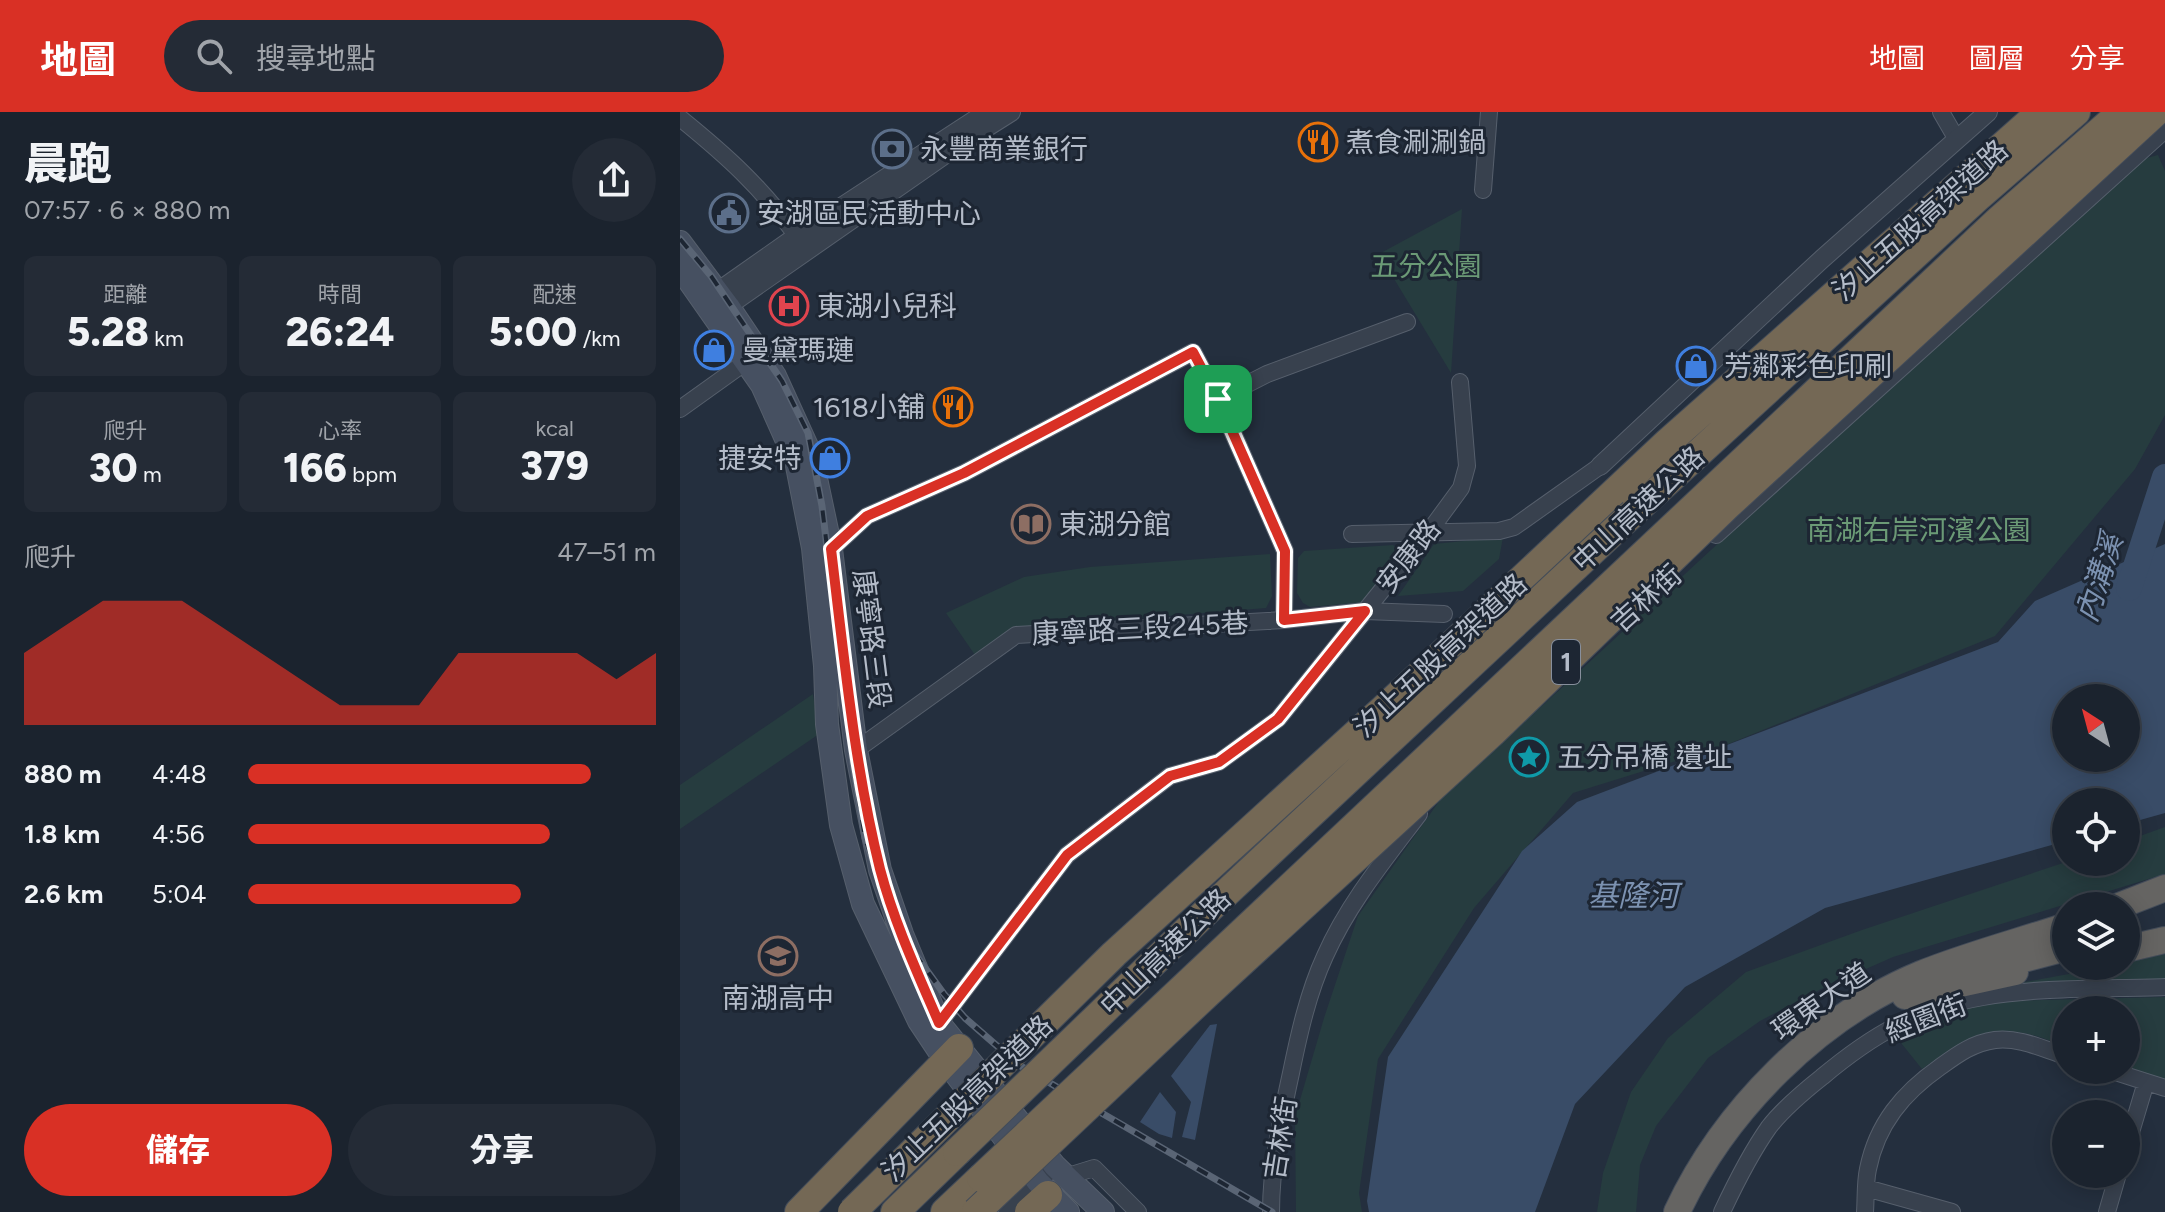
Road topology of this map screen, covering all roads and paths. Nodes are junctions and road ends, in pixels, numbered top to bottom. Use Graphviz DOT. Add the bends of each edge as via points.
graph roads {
  1 [pos="1011,112"];
  2 [pos="1489,112"];
  3 [pos="1941,112"];
  4 [pos="1988,112"];
  5 [pos="2041,112"];
  6 [pos="2076,112"];
  7 [pos="2106,112"];
  8 [pos="2122,112"];
  9 [pos="2156,112"];
  10 [pos="980,114"];
  11 [pos="680,118"];
  12 [pos="2165,130"];
  13 [pos="1956,138"];
  14 [pos="2140,154"];
  15 [pos="1483,190"];
  16 [pos="797,236"];
  17 [pos="680,242"];
  18 [pos="680,268"];
  19 [pos="716,303"];
  20 [pos="1407,322"];
  21 [pos="747,361"];
  22 [pos="1460,382"];
  23 [pos="1218,399"];
  24 [pos="680,409"];
  25 [pos="1600,466"];
  26 [pos="1428,533"];
  27 [pos="1352,534"];
  28 [pos="831,549"];
  29 [pos="1365,611"];
  30 [pos="1444,614"];
  31 [pos="1284,620"];
  32 [pos="856,750"];
  33 [pos="2165,888"];
  34 [pos="2140,898"];
  35 [pos="2165,906"];
  36 [pos="2140,911"];
  37 [pos="2165,925"];
  38 [pos="2140,931"];
  39 [pos="2052,936"];
  40 [pos="2052,939"];
  41 [pos="2165,940"];
  42 [pos="2140,946"];
  43 [pos="2052,965"];
  44 [pos="2165,987"];
  45 [pos="1894,999"];
  46 [pos="929,1022"];
  47 [pos="2052,1052"];
  48 [pos="952,1054"];
  49 [pos="2140,1080"];
  50 [pos="2146,1082"];
  51 [pos="2165,1088"];
  52 [pos="2140,1102"];
  53 [pos="1867,1179"];
  54 [pos="2114,1188"];
  55 [pos="1052,1194"];
  56 [pos="799,1212"];
  57 [pos="852,1212"];
  58 [pos="895,1212"];
  59 [pos="945,1212"];
  60 [pos="976,1212"];
  61 [pos="1007,1212"];
  62 [pos="1103,1212"];
  63 [pos="1138,1212"];
  64 [pos="1271,1212"];
  65 [pos="1677,1212"];
  66 [pos="1691,1212"];
  67 [pos="1722,1212"];
  68 [pos="1865,1212"];
  69 [pos="1952,1212"];
  70 [pos="2107,1212"];
  1 -- 19 [label="street"];
  2 -- 15 [label="street"];
  3 -- 13 [label="street"];
  4 -- 13 [label="street"];
  5 -- 57 [label="highway, 汐止五股高架道路, bridge" via="1668,442 1114,954"];
  6 -- 58 [label="highway, 中山高速公路 / 1, bridge" via="1633,513"];
  7 -- 14 [label="street"];
  8 -- 59 [label="highway, 中山高速公路 / 1, bridge" via="1988,230"];
  9 -- 60 [label="highway, 1, bridge" via="1727,506 1493,732"];
  10 -- 16 [label="street"];
  11 -- 16 [label="street" via="733,161"];
  12 -- 14 [label="street, 吉林街"];
  13 -- 25 [label="street"];
  14 -- 64 [label="street, 吉林街" via="1610,629 1427,804 1362,890 1325,956 1303,1016 1285,1099 1271,1175"];
  16 -- 19 [label="street"];
  17 -- 19 [label="main road, 康寧路三段"];
  18 -- 19 [label="main road, 康寧路三段"];
  19 -- 21 [label="main road, 康寧路三段"];
  19 -- 28 [label="main road, 康寧路三段" via="775,376 811,455"];
  20 -- 23 [label="street" via="1267,374"];
  21 -- 24 [label="street"];
  21 -- 46 [label="main road, 康寧路三段" via="796,461 813,548 841,825 863,904 905,992"];
  22 -- 26 [label="street, 安康路" via="1467,466 1461,488"];
  23 -- 28 [label="street" via="1193,352 964,473 867,516"];
  23 -- 31 [label="street" via="1285,551"];
  25 -- 26 [label="street" via="1514,527"];
  26 -- 27 [label="street"];
  26 -- 29 [label="street, 安康路"];
  28 -- 32 [label="main road, 康寧路三段"];
  29 -- 30 [label="street, 康寧路三段245巷"];
  29 -- 31 [label="street, 康寧路三段245巷"];
  29 -- 46 [label="street, 安康路" via="1278,719 1219,762 1170,776 1067,855"];
  31 -- 32 [label="street, 康寧路三段245巷" via="1016,635"];
  32 -- 46 [label="main road, 康寧路三段" via="880,870"];
  33 -- 34 [label="highway"];
  35 -- 36 [label="highway"];
  37 -- 38 [label="highway"];
  39 -- 65 [label="highway, 環東大道" via="1919,975 1844,1018 1757,1095 1691,1181"];
  40 -- 45 [label="highway, 環東大道" via="2011,961"];
  41 -- 42 [label="highway"];
  43 -- 45 [label="highway"];
  44 -- 67 [label="street, 經園街" via="1983,997 1904,1019 1858,1047 1795,1098 1742,1168"];
  45 -- 66 [label="highway, 環東大道" via="1844,1029 1773,1089 1719,1155"];
  46 -- 48 [label="main road"];
  47 -- 53 [label="street" via="2016,1040 1968,1047 1908,1092 1888,1115"];
  48 -- 55 [label="main road"];
  48 -- 56 [label="highway"];
  49 -- 50 [label="street"];
  50 -- 51 [label="street"];
  50 -- 52 [label="street"];
  53 -- 68 [label="street"];
  53 -- 69 [label="street"];
  54 -- 70 [label="street"];
  55 -- 61 [label="street"];
  55 -- 62 [label="main road"];
  55 -- 63 [label="street" via="1094,1168"];
}
